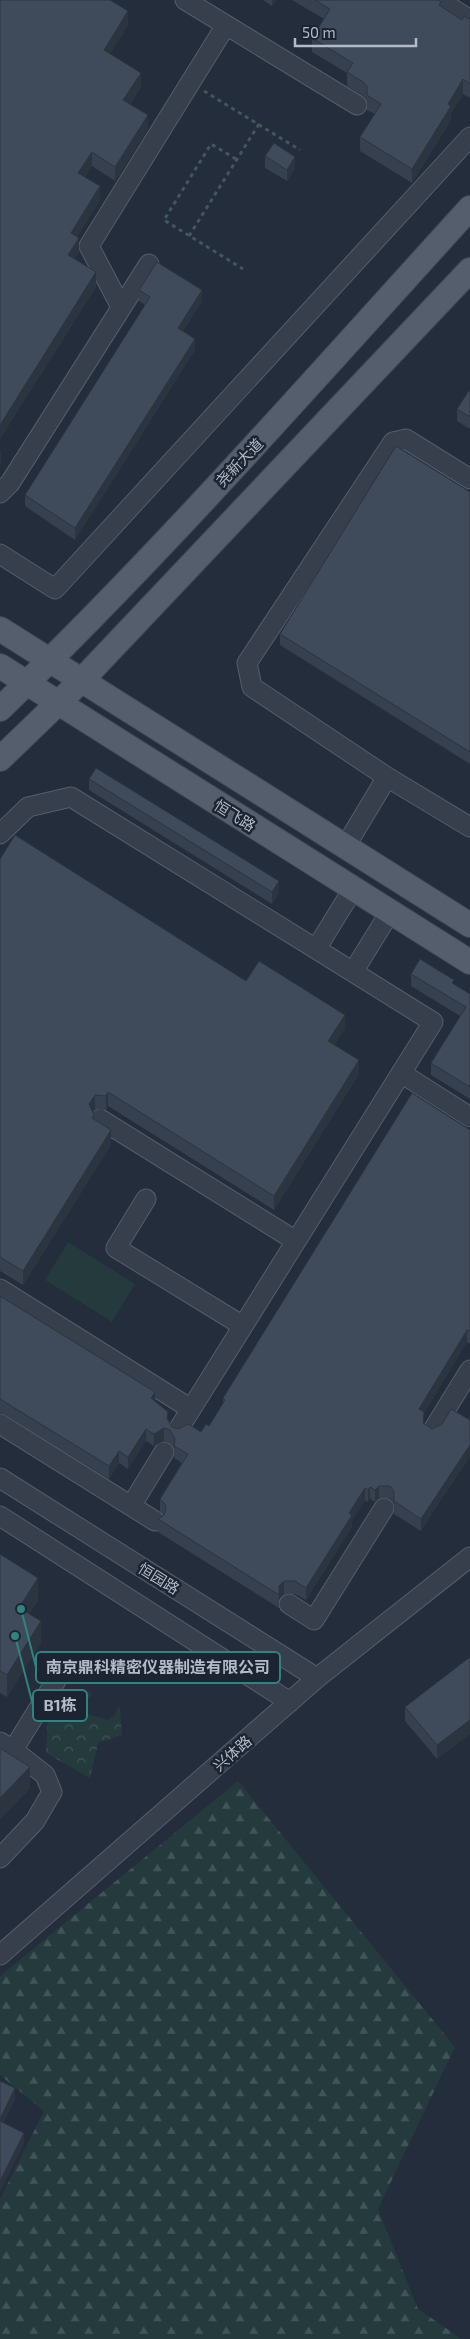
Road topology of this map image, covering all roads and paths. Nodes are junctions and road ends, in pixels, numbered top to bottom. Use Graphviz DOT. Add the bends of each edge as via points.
graph roads {
  1 [pos="186,0"];
  2 [pos="439,0"];
  3 [pos="470,20"];
  4 [pos="226,25"];
  5 [pos="191,82"];
  6 [pos="357,105"];
  7 [pos="258,124"];
  8 [pos="470,137"];
  9 [pos="300,150"];
  10 [pos="236,159"];
  11 [pos="470,208"];
  12 [pos="189,236"];
  13 [pos="149,264"];
  14 [pos="243,269"];
  15 [pos="470,270"];
  16 [pos="121,307"];
  17 [pos="470,479"];
  18 [pos="0,493"];
  19 [pos="0,554"];
  20 [pos="0,629"];
  21 [pos="50,660"];
  22 [pos="0,666"];
  23 [pos="82,680"];
  24 [pos="27,683"];
  25 [pos="57,703"];
  26 [pos="0,709"];
  27 [pos="0,758"];
  28 [pos="387,777"];
  29 [pos="470,827"];
  30 [pos="0,834"];
  31 [pos="345,847"];
  32 [pos="353,889"];
  33 [pos="390,912"];
  34 [pos="470,925"];
  35 [pos="316,949"];
  36 [pos="470,962"];
  37 [pos="353,972"];
  38 [pos="400,1073"];
  39 [pos="470,1117"];
  40 [pos="100,1120"];
  41 [pos="146,1199"];
  42 [pos="296,1241"];
  43 [pos="0,1289"];
  44 [pos="243,1326"];
  45 [pos="470,1370"];
  46 [pos="191,1409"];
  47 [pos="0,1424"];
  48 [pos="178,1430"];
  49 [pos="433,1430"];
  50 [pos="164,1452"];
  51 [pos="0,1478"];
  52 [pos="131,1506"];
  53 [pos="384,1508"];
  54 [pos="0,1516"];
  55 [pos="155,1520"];
  56 [pos="470,1557"];
  57 [pos="289,1604"];
  58 [pos="62,1671"];
  59 [pos="317,1678"];
  60 [pos="290,1702"];
  61 [pos="6,1746"];
  62 [pos="0,1858"];
  63 [pos="0,1955"];
  1 -- 4 [label="street"];
  2 -- 3 [label="street"];
  4 -- 5 [label="street"];
  4 -- 6 [label="street"];
  5 -- 7 [label="path"];
  5 -- 16 [label="street" via="89,246"];
  7 -- 9 [label="path"];
  7 -- 10 [label="path"];
  8 -- 19 [label="street" via="56,589"];
  10 -- 12 [label="path"];
  10 -- 12 [label="path" via="211,144 164,220"];
  11 -- 21 [label="main road, 尧新大道" via="266,434"];
  12 -- 14 [label="path"];
  13 -- 16 [label="street"];
  15 -- 23 [label="main road"];
  16 -- 18 [label="street" via="10,483"];
  17 -- 28 [label="street" via="406,439 393,442 247,663 252,687"];
  20 -- 21 [label="main road"];
  21 -- 23 [label="main road"];
  21 -- 24 [label="main road, 尧新大道"];
  22 -- 24 [label="main road, 恒飞路"];
  23 -- 25 [label="main road"];
  23 -- 31 [label="main road"];
  24 -- 25 [label="main road, 恒飞路"];
  24 -- 26 [label="main road, 尧新大道"];
  25 -- 27 [label="main road"];
  25 -- 32 [label="main road, 恒飞路"];
  28 -- 29 [label="street"];
  28 -- 31 [label="street"];
  30 -- 35 [label="street" via="28,806 71,797"];
  31 -- 34 [label="main road"];
  32 -- 33 [label="main road, 恒飞路"];
  32 -- 35 [label="street"];
  33 -- 36 [label="main road, 恒飞路"];
  33 -- 37 [label="street"];
  35 -- 37 [label="street"];
  37 -- 38 [label="street" via="433,1022"];
  38 -- 39 [label="street"];
  38 -- 42 [label="street"];
  40 -- 42 [label="street"];
  41 -- 44 [label="street" via="116,1248"];
  42 -- 44 [label="street"];
  43 -- 46 [label="street"];
  44 -- 46 [label="street"];
  45 -- 49 [label="street"];
  46 -- 48 [label="street"];
  47 -- 52 [label="street"];
  50 -- 52 [label="street"];
  51 -- 59 [label="street, 恒园路"];
  52 -- 55 [label="street"];
  53 -- 57 [label="street" via="314,1620"];
  54 -- 60 [label="street"];
  56 -- 59 [label="street, 兴体路"];
  58 -- 61 [label="street"];
  59 -- 60 [label="street, 兴体路"];
  60 -- 63 [label="street, 兴体路"];
  61 -- 62 [label="street" via="46,1775 52,1792 36,1821"];
}
